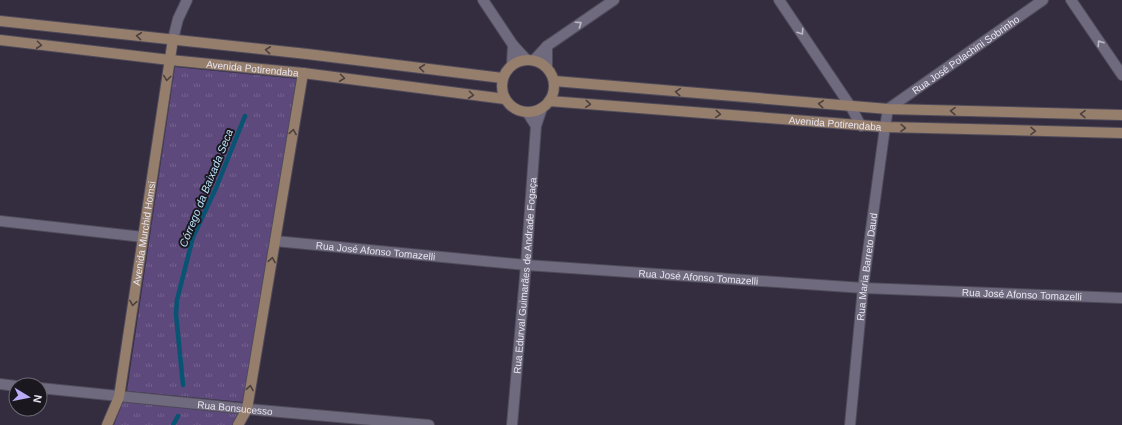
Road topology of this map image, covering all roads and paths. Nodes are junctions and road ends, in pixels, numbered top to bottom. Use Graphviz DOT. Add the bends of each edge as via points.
graph roads {
  1 [pos="187,0"];
  2 [pos="483,0"];
  3 [pos="614,0"];
  4 [pos="779,0"];
  5 [pos="1043,0"];
  6 [pos="1071,0"];
  7 [pos="0,21"];
  8 [pos="173,39"];
  9 [pos="0,40"];
  10 [pos="513,45"];
  11 [pos="547,46"];
  12 [pos="530,59"];
  13 [pos="170,60"];
  14 [pos="512,64"];
  15 [pos="547,67"];
  16 [pos="303,73"];
  17 [pos="1122,75"];
  18 [pos="502,78"];
  19 [pos="554,81"];
  20 [pos="505,99"];
  21 [pos="545,104"];
  22 [pos="851,107"];
  23 [pos="888,109"];
  24 [pos="527,112"];
  25 [pos="1122,115"];
  26 [pos="536,126"];
  27 [pos="860,126"];
  28 [pos="885,128"];
  29 [pos="1122,132"];
  30 [pos="0,221"];
  31 [pos="143,237"];
  32 [pos="275,241"];
  33 [pos="526,265"];
  34 [pos="863,288"];
  35 [pos="1122,298"];
  36 [pos="48,389"];
  37 [pos="119,396"];
  38 [pos="247,409"];
  39 [pos="107,425"];
  40 [pos="238,425"];
  41 [pos="429,425"];
  42 [pos="512,425"];
  43 [pos="850,425"];
  1 -- 8 [label="street" via="178,19"];
  2 -- 10 [label="street"];
  11 -- 3 [label="street, one-way"];
  4 -- 22 [label="street, one-way"];
  5 -- 23 [label="street, Rua José Polachini Sobrinho"];
  17 -- 6 [label="street, one-way"];
  8 -- 7 [label="main road, Avenida Potirendaba, one-way"];
  8 -- 13 [label="main road, Avenida Murchid Homsi"];
  18 -- 8 [label="main road, Avenida Potirendaba, one-way"];
  9 -- 13 [label="main road, Avenida Potirendaba, one-way"];
  10 -- 12 [label="street"];
  10 -- 14 [label="street"];
  11 -- 12 [label="street"];
  11 -- 15 [label="street"];
  12 -- 14 [label="main road"];
  12 -- 15 [label="main road"];
  13 -- 16 [label="main road, Avenida Potirendaba"];
  13 -- 31 [label="main road, Avenida Murchid Homsi, one-way"];
  14 -- 18 [label="main road"];
  15 -- 19 [label="main road"];
  16 -- 20 [label="main road, Avenida Potirendaba, one-way"];
  32 -- 16 [label="main road, one-way"];
  18 -- 20 [label="main road"];
  19 -- 21 [label="main road" via="552,95"];
  22 -- 19 [label="main road, Avenida Potirendaba, one-way"];
  20 -- 24 [label="main road" via="515,109"];
  21 -- 24 [label="main road" via="535,111"];
  21 -- 26 [label="street, Rua Edurval Guimarães de Andrade Fogaça"];
  21 -- 27 [label="main road, Avenida Potirendaba, one-way"];
  22 -- 23 [label="main road, Avenida Potirendaba"];
  22 -- 27 [label="street"];
  25 -- 23 [label="main road, Avenida Potirendaba, one-way"];
  23 -- 28 [label="street, Rua Maria Barreto Daud"];
  24 -- 26 [label="street"];
  26 -- 33 [label="street, Rua Edurval Guimarães de Andrade Fogaça"];
  27 -- 28 [label="main road, Avenida Potirendaba"];
  28 -- 29 [label="main road, Avenida Potirendaba, one-way"];
  28 -- 34 [label="street, Rua Maria Barreto Daud"];
  30 -- 31 [label="street"];
  31 -- 37 [label="main road, Avenida Murchid Homsi, one-way"];
  32 -- 33 [label="street, Rua José Afonso Tomazelli"];
  38 -- 32 [label="main road, one-way"];
  33 -- 34 [label="street, Rua José Afonso Tomazelli"];
  33 -- 42 [label="street, Rua Edurval Guimarães de Andrade Fogaça"];
  34 -- 35 [label="street, Rua José Afonso Tomazelli"];
  34 -- 43 [label="street, Rua Maria Barreto Daud"];
  36 -- 37 [label="street, Rua Bonsucesso"];
  37 -- 38 [label="street, Rua Bonsucesso"];
  37 -- 39 [label="main road, Avenida Murchid Homsi"];
  38 -- 40 [label="main road"];
  38 -- 41 [label="street, Rua Bonsucesso"];
}
